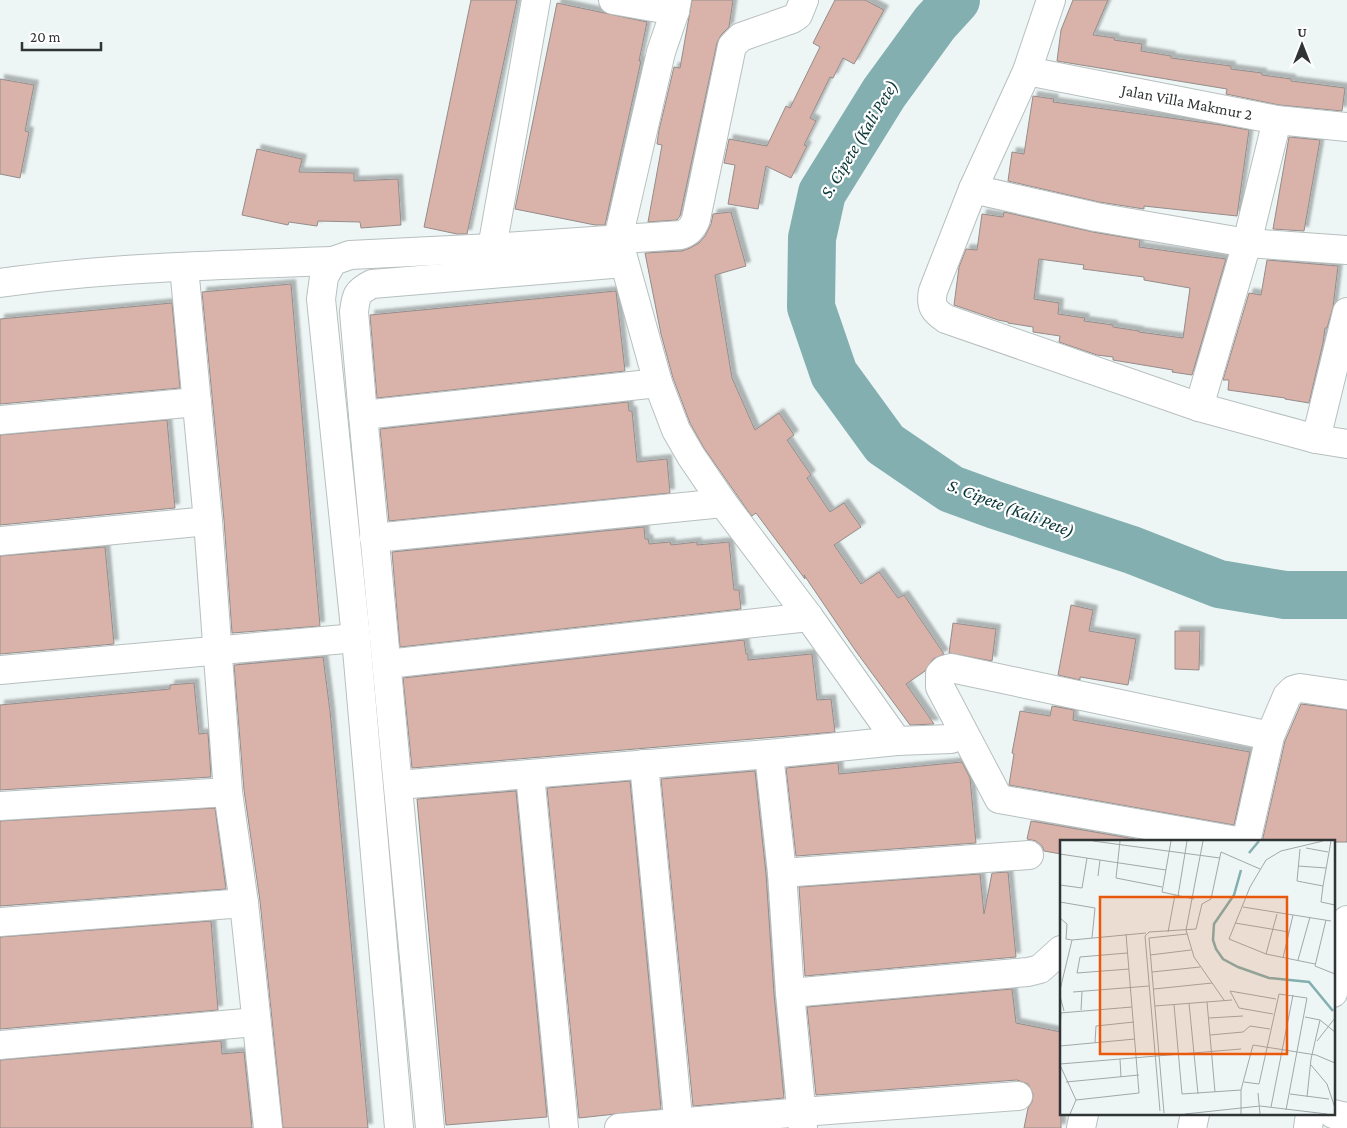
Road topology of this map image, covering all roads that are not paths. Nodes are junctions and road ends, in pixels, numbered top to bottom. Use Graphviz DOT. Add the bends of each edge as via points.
graph roads {
  1 [pos="536,0"];
  2 [pos="613,0"];
  3 [pos="804,0"];
  4 [pos="1051,0"];
  5 [pos="676,5"];
  6 [pos="1027,71"];
  7 [pos="1277,120"];
  8 [pos="1347,127"];
  9 [pos="973,189"];
  10 [pos="1247,243"];
  11 [pos="492,248"];
  12 [pos="1347,250"];
  13 [pos="621,251"];
  14 [pos="333,261"];
  15 [pos="184,267"];
  16 [pos="0,283"];
  17 [pos="1347,312"];
  18 [pos="658,383"];
  19 [pos="197,402"];
  20 [pos="1199,407"];
  21 [pos="363,415"];
  22 [pos="0,420"];
  23 [pos="1316,440"];
  24 [pos="1347,444"];
  25 [pos="723,503"];
  26 [pos="208,522"];
  27 [pos="374,538"];
  28 [pos="0,541"];
  29 [pos="809,617"];
  30 [pos="356,638"];
  31 [pos="218,650"];
  32 [pos="387,664"];
  33 [pos="0,670"];
  34 [pos="1347,695"];
  35 [pos="1270,736"];
  36 [pos="950,739"];
  37 [pos="897,741"];
  38 [pos="768,754"];
  39 [pos="644,764"];
  40 [pos="530,774"];
  41 [pos="398,785"];
  42 [pos="228,792"];
  43 [pos="0,806"];
  44 [pos="1234,840"];
  45 [pos="1245,840"];
  46 [pos="1029,855"];
  47 [pos="782,872"];
  48 [pos="244,903"];
  49 [pos="1347,920"];
  50 [pos="0,922"];
  51 [pos="1060,951"];
  52 [pos="1334,988"];
  53 [pos="790,993"];
  54 [pos="256,1022"];
  55 [pos="0,1045"];
  56 [pos="1018,1096"];
  57 [pos="1334,1114"];
  58 [pos="1347,1117"];
  59 [pos="803,1120"];
  60 [pos="679,1125"];
  61 [pos="268,1128"];
  62 [pos="398,1128"];
  63 [pos="430,1128"];
  64 [pos="564,1128"];
  65 [pos="619,1128"];
  1 -- 11 [label="street"];
  2 -- 5 [label="street"];
  3 -- 13 [label="street" via="798,15 792,19 741,37 732,46 694,227 681,235"];
  4 -- 6 [label="street"];
  5 -- 13 [label="street" via="662,52"];
  6 -- 7 [label="street, Jalan Villa Makmur 2"];
  6 -- 9 [label="street"];
  7 -- 8 [label="street, Jalan Villa Makmur 2"];
  7 -- 10 [label="street"];
  9 -- 10 [label="street" via="1096,217"];
  9 -- 20 [label="street" via="933,291 931,301 936,312 946,319"];
  10 -- 12 [label="street"];
  10 -- 20 [label="street"];
  11 -- 13 [label="street"];
  11 -- 14 [label="street" via="350,254"];
  13 -- 18 [label="street"];
  13 -- 21 [label="street" via="372,284 360,290 354,312"];
  14 -- 15 [label="street"];
  14 -- 30 [label="street" via="324,277 321,299"];
  15 -- 16 [label="street" via="51,276"];
  15 -- 19 [label="street"];
  17 -- 23 [label="street"];
  18 -- 21 [label="street"];
  18 -- 25 [label="street" via="676,430"];
  19 -- 22 [label="street"];
  19 -- 26 [label="street"];
  20 -- 23 [label="street"];
  21 -- 27 [label="street"];
  23 -- 24 [label="street"];
  25 -- 27 [label="street"];
  25 -- 29 [label="street"];
  26 -- 28 [label="street"];
  26 -- 31 [label="street"];
  27 -- 32 [label="street"];
  29 -- 32 [label="street"];
  29 -- 37 [label="street"];
  30 -- 31 [label="street"];
  30 -- 62 [label="street"];
  31 -- 33 [label="street"];
  31 -- 42 [label="street"];
  32 -- 41 [label="street"];
  34 -- 35 [label="street" via="1309,688 1293,690 1287,696"];
  35 -- 44 [label="street" via="951,668 940,674 940,687 999,799"];
  35 -- 45 [label="street"];
  36 -- 37 [label="street"];
  37 -- 38 [label="street"];
  38 -- 39 [label="street"];
  38 -- 47 [label="street"];
  39 -- 40 [label="street"];
  39 -- 60 [label="street"];
  40 -- 41 [label="street"];
  40 -- 64 [label="street"];
  41 -- 63 [label="street"];
  42 -- 43 [label="street"];
  42 -- 48 [label="street"];
  46 -- 47 [label="street"];
  47 -- 53 [label="street"];
  48 -- 50 [label="street"];
  48 -- 54 [label="street"];
  49 -- 52 [label="street"];
  51 -- 53 [label="street" via="1040,969 1028,972"];
  53 -- 59 [label="street"];
  54 -- 55 [label="street"];
  54 -- 61 [label="street"];
  56 -- 59 [label="street"];
  57 -- 58 [label="street"];
  59 -- 60 [label="street"];
  60 -- 65 [label="street"];
}
